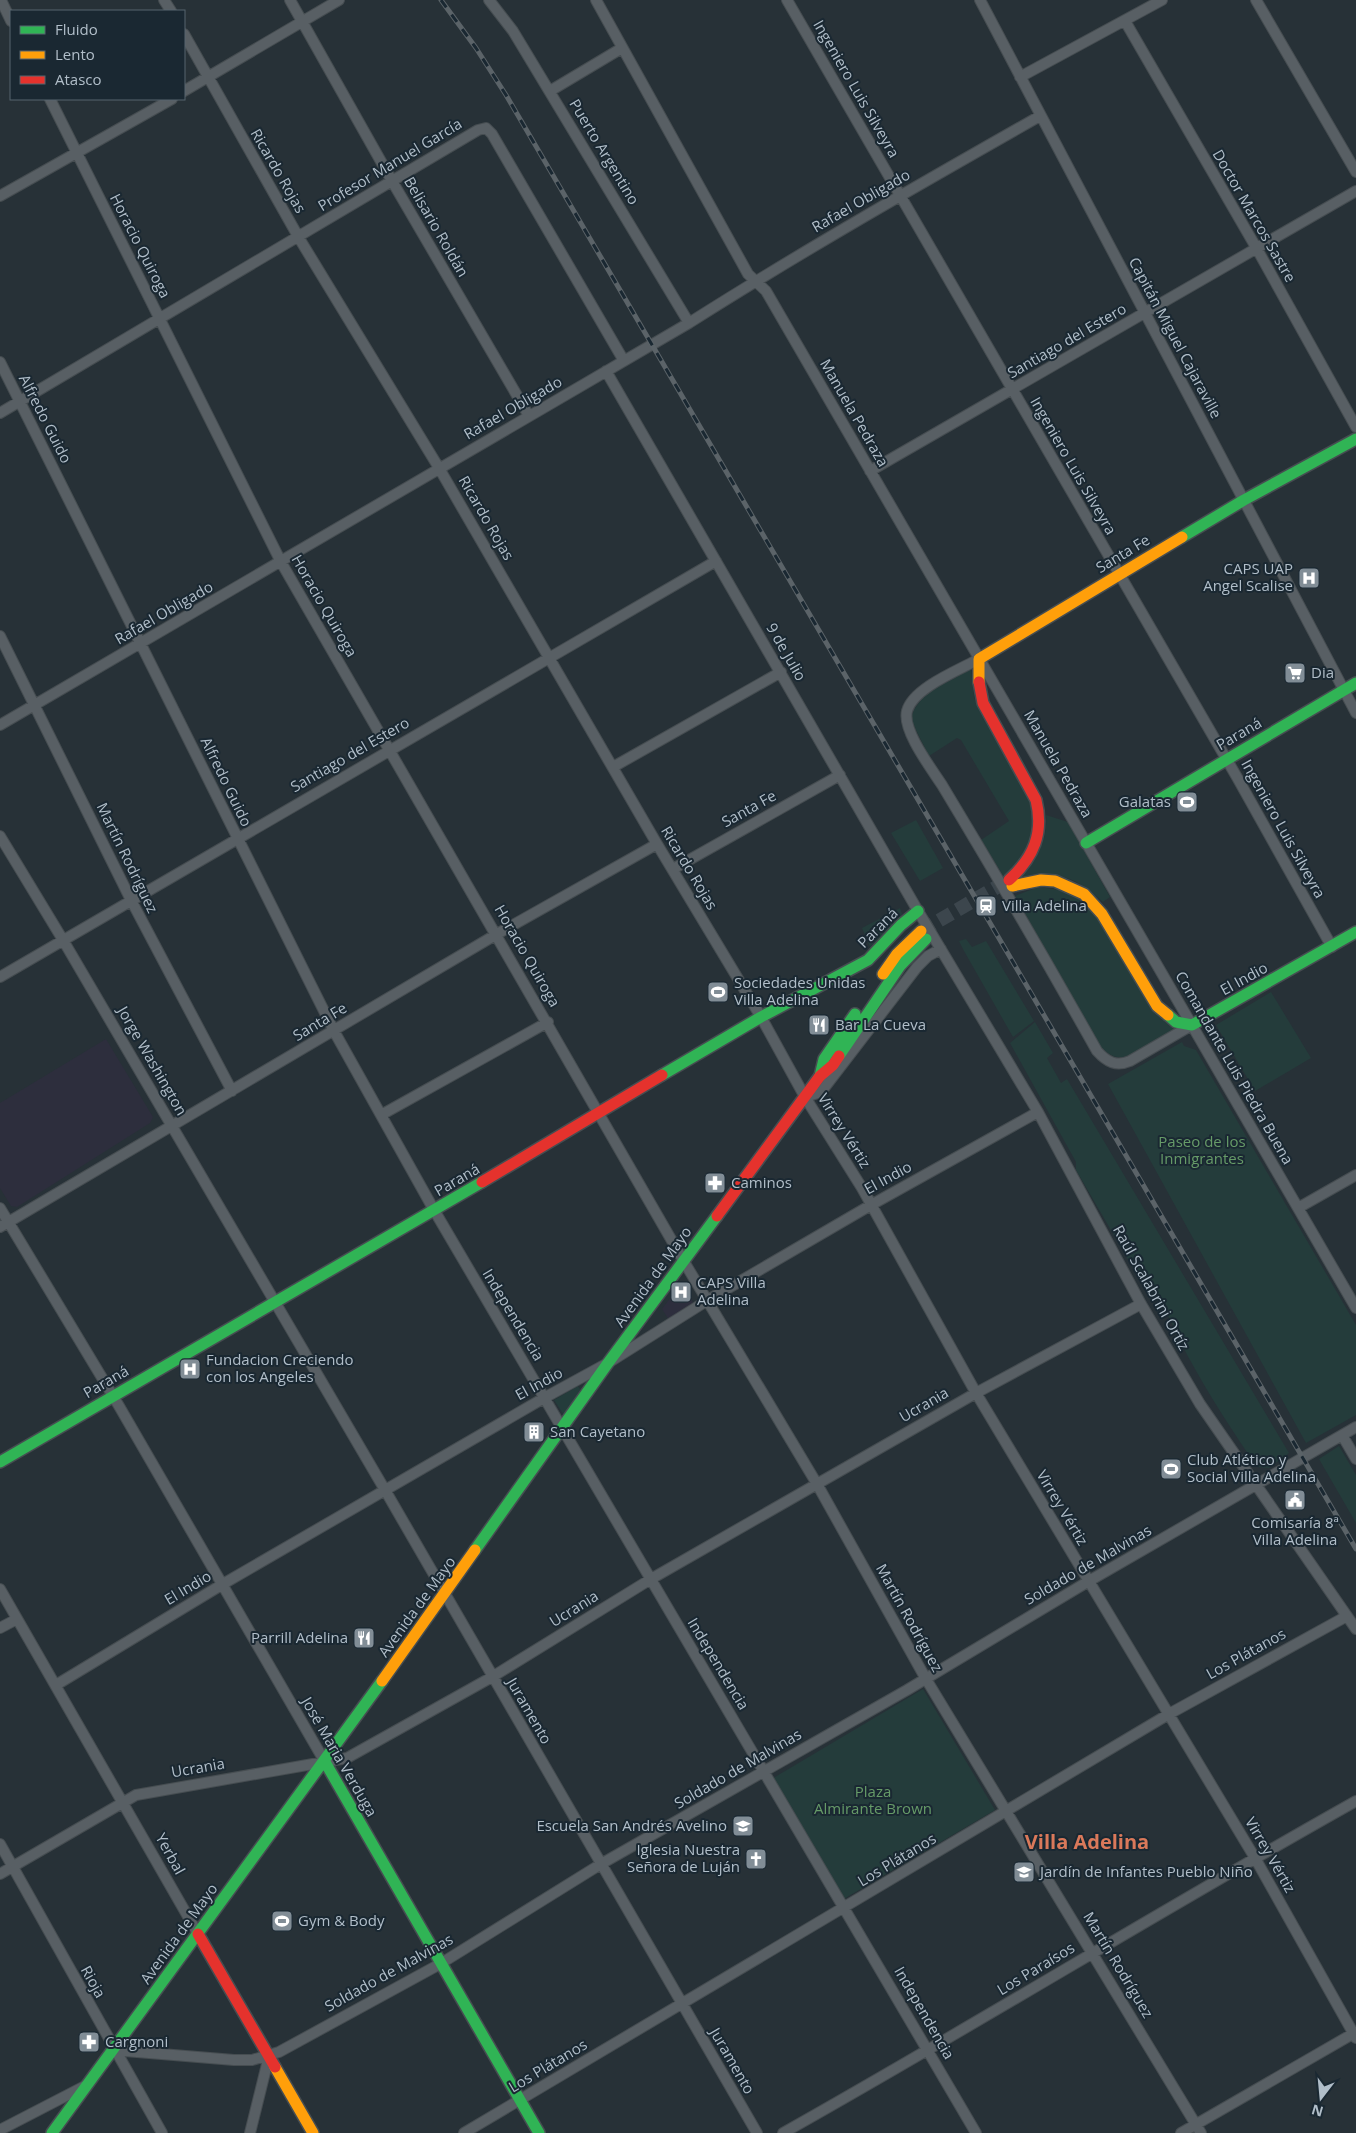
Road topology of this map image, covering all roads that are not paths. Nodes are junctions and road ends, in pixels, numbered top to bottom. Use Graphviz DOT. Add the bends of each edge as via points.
graph roads {
  1 [pos="1,0"];
  2 [pos="290,0"];
  3 [pos="339,0"];
  4 [pos="488,0"];
  5 [pos="596,0"];
  6 [pos="787,0"];
  7 [pos="980,0"];
  8 [pos="1162,0"];
  9 [pos="1256,0"];
  10 [pos="1144,4"];
  11 [pos="10,19"];
  12 [pos="1124,20"];
  13 [pos="302,21"];
  14 [pos="185,36"];
  15 [pos="622,48"];
  16 [pos="207,77"];
  17 [pos="1020,77"];
  18 [pos="185,90"];
  19 [pos="550,91"];
  20 [pos="50,100"];
  21 [pos="170,100"];
  22 [pos="1040,116"];
  23 [pos="76,152"];
  24 [pos="1356,172"];
  25 [pos="392,181"];
  26 [pos="1356,190"];
  27 [pos="0,196"];
  28 [pos="900,196"];
  29 [pos="299,238"];
  30 [pos="1257,249"];
  31 [pos="756,281"];
  32 [pos="1144,314"];
  33 [pos="160,320"];
  34 [pos="689,323"];
  35 [pos="624,361"];
  36 [pos="0,362"];
  37 [pos="606,371"];
  38 [pos="1012,390"];
  39 [pos="20,402"];
  40 [pos="0,413"];
  41 [pos="529,416"];
  42 [pos="1356,427"];
  43 [pos="1356,439"];
  44 [pos="440,468"];
  45 [pos="870,471"];
  46 [pos="1244,500"];
  47 [pos="716,561"];
  48 [pos="281,562"];
  49 [pos="1119,575"];
  50 [pos="0,636"];
  51 [pos="141,643"];
  52 [pos="550,657"];
  53 [pos="979,659"];
  54 [pos="781,672"];
  55 [pos="1356,683"];
  56 [pos="1344,690"];
  57 [pos="35,705"];
  58 [pos="1356,713"];
  59 [pos="0,725"];
  60 [pos="391,749"];
  61 [pos="1226,758"];
  62 [pos="613,767"];
  63 [pos="840,775"];
  64 [pos="0,836"];
  65 [pos="237,838"];
  66 [pos="1086,843"];
  67 [pos="657,844"];
  68 [pos="673,870"];
  69 [pos="131,900"];
  70 [pos="918,910"];
  71 [pos="1356,932"];
  72 [pos="497,934"];
  73 [pos="924,935"];
  74 [pos="63,940"];
  75 [pos="1332,947"];
  76 [pos="941,948"];
  77 [pos="0,976"];
  78 [pos="761,1017"];
  79 [pos="548,1022"];
  80 [pos="1192,1025"];
  81 [pos="334,1031"];
  82 [pos="1120,1065"];
  83 [pos="232,1091"];
  84 [pos="805,1097"];
  85 [pos="1038,1112"];
  86 [pos="599,1114"];
  87 [pos="381,1115"];
  88 [pos="172,1126"];
  89 [pos="1356,1175"];
  90 [pos="871,1205"];
  91 [pos="0,1208"];
  92 [pos="1298,1208"];
  93 [pos="434,1210"];
  94 [pos="4,1225"];
  95 [pos="683,1260"];
  96 [pos="708,1300"];
  97 [pos="274,1303"];
  98 [pos="1141,1304"];
  99 [pos="1356,1308"];
  100 [pos="608,1363"];
  101 [pos="976,1393"];
  102 [pos="113,1395"];
  103 [pos="544,1398"];
  104 [pos="1356,1427"];
  105 [pos="562,1430"];
  106 [pos="1342,1435"];
  107 [pos="1356,1459"];
  108 [pos="0,1462"];
  109 [pos="817,1484"];
  110 [pos="1255,1486"];
  111 [pos="385,1490"];
  112 [pos="651,1580"];
  113 [pos="1089,1580"];
  114 [pos="223,1584"];
  115 [pos="0,1590"];
  116 [pos="446,1594"];
  117 [pos="1347,1616"];
  118 [pos="17,1619"];
  119 [pos="0,1628"];
  120 [pos="1356,1629"];
  121 [pos="492,1677"];
  122 [pos="926,1678"];
  123 [pos="56,1685"];
  124 [pos="1169,1714"];
  125 [pos="325,1762"];
  126 [pos="764,1772"];
  127 [pos="123,1800"];
  128 [pos="1356,1801"];
  129 [pos="1005,1812"];
  130 [pos="0,1844"];
  131 [pos="1255,1858"];
  132 [pos="601,1864"];
  133 [pos="13,1866"];
  134 [pos="0,1874"];
  135 [pos="845,1908"];
  136 [pos="198,1934"];
  137 [pos="1093,1952"];
  138 [pos="440,1964"];
  139 [pos="681,2002"];
  140 [pos="1355,2034"];
  141 [pos="113,2050"];
  142 [pos="929,2051"];
  143 [pos="269,2056"];
  144 [pos="88,2085"];
  145 [pos="520,2101"];
  146 [pos="1198,2129"];
  147 [pos="0,2132"];
  148 [pos="52,2133"];
  149 [pos="162,2133"];
  150 [pos="250,2133"];
  151 [pos="313,2133"];
  152 [pos="464,2133"];
  153 [pos="539,2133"];
  154 [pos="757,2133"];
  155 [pos="783,2133"];
  156 [pos="976,2133"];
  157 [pos="1181,2133"];
  1 -- 11 [label="street"];
  2 -- 13 [label="street, Belisario Roldán"];
  3 -- 13 [label="street"];
  4 -- 19 [label="street, Puerto Argentino" via="513,31"];
  5 -- 15 [label="street, Manuela Pedraza"];
  6 -- 28 [label="street, Ingeniero Luis Silveyra"];
  7 -- 17 [label="street, Capitán Miguel Cajaraville"];
  8 -- 10 [label="street"];
  9 -- 24 [label="street"];
  10 -- 12 [label="street"];
  12 -- 17 [label="street"];
  12 -- 30 [label="street, Doctor Marcos Sastre"];
  13 -- 16 [label="street"];
  13 -- 25 [label="street, Belisario Roldán"];
  14 -- 16 [label="street, Ricardo Rojas"];
  15 -- 19 [label="street"];
  15 -- 31 [label="street, Manuela Pedraza" via="748,274"];
  16 -- 18 [label="street"];
  16 -- 29 [label="street, Ricardo Rojas"];
  17 -- 22 [label="street, Capitán Miguel Cajaraville"];
  19 -- 34 [label="street, Puerto Argentino"];
  20 -- 23 [label="street, Horacio Quiroga"];
  21 -- 23 [label="street"];
  22 -- 28 [label="street, Rafael Obligado"];
  22 -- 32 [label="street, Capitán Miguel Cajaraville"];
  23 -- 27 [label="street"];
  23 -- 33 [label="street, Horacio Quiroga"];
  25 -- 29 [label="street, Profesor Manuel García"];
  25 -- 35 [label="street, Profesor Manuel García" via="486,128"];
  25 -- 41 [label="street, Belisario Roldán"];
  26 -- 30 [label="street, Santiago del Estero"];
  28 -- 31 [label="street, Rafael Obligado"];
  28 -- 38 [label="street, Ingeniero Luis Silveyra"];
  29 -- 33 [label="street, Profesor Manuel García"];
  29 -- 44 [label="street, Ricardo Rojas"];
  30 -- 32 [label="street, Santiago del Estero"];
  30 -- 42 [label="street, Doctor Marcos Sastre"];
  31 -- 34 [label="street, Rafael Obligado"];
  31 -- 45 [label="street, Manuela Pedraza" via="766,291"];
  32 -- 38 [label="street, Santiago del Estero"];
  32 -- 46 [label="street, Capitán Miguel Cajaraville"];
  33 -- 39 [label="street, Profesor Manuel García"];
  33 -- 48 [label="street, Horacio Quiroga"];
  34 -- 35 [label="street, Rafael Obligado"];
  35 -- 37 [label="street, Rafael Obligado"];
  36 -- 39 [label="street, Alfredo Guido"];
  37 -- 41 [label="street, Rafael Obligado"];
  37 -- 47 [label="street, 9 de Julio"];
  38 -- 45 [label="street, Santiago del Estero"];
  38 -- 49 [label="street, Ingeniero Luis Silveyra"];
  39 -- 40 [label="street, Profesor Manuel García"];
  39 -- 51 [label="street, Alfredo Guido"];
  41 -- 44 [label="street, Rafael Obligado"];
  43 -- 46 [label="street, Santa Fe"];
  44 -- 48 [label="street, Rafael Obligado"];
  44 -- 52 [label="street, Ricardo Rojas"];
  45 -- 53 [label="street, Manuela Pedraza"];
  46 -- 49 [label="street, Santa Fe"];
  46 -- 56 [label="street, Capitán Miguel Cajaraville"];
  47 -- 52 [label="street, Santiago del Estero"];
  47 -- 54 [label="street, 9 de Julio"];
  48 -- 51 [label="street, Rafael Obligado"];
  48 -- 60 [label="street, Horacio Quiroga"];
  49 -- 53 [label="street, Santa Fe"];
  49 -- 61 [label="street, Ingeniero Luis Silveyra"];
  50 -- 57 [label="street, Martín Rodríguez"];
  51 -- 57 [label="street, Rafael Obligado"];
  51 -- 65 [label="street, Alfredo Guido"];
  52 -- 60 [label="street, Santiago del Estero"];
  52 -- 62 [label="street, Ricardo Rojas"];
  53 -- 66 [label="street, Manuela Pedraza"];
  53 -- 80 [label="street" via="983,703 1041,815 1032,856 1010,883 1055,881 1084,894 1102,914 1157,1006 1176,1022"];
  53 -- 82 [label="street, Santa Fe" via="918,693 908,710 906,724 1097,1051 1106,1060"];
  54 -- 62 [label="street"];
  54 -- 63 [label="street, 9 de Julio"];
  55 -- 56 [label="street, Paraná"];
  56 -- 58 [label="street, Capitán Miguel Cajaraville"];
  56 -- 61 [label="street, Paraná"];
  57 -- 59 [label="street, Rafael Obligado"];
  57 -- 69 [label="street, Martín Rodríguez"];
  60 -- 65 [label="street, Santiago del Estero"];
  60 -- 72 [label="street, Horacio Quiroga"];
  61 -- 66 [label="street, Paraná"];
  61 -- 75 [label="street, Ingeniero Luis Silveyra"];
  62 -- 67 [label="street, Ricardo Rojas"];
  63 -- 68 [label="street, Santa Fe"];
  63 -- 70 [label="street, 9 de Julio"];
  64 -- 74 [label="street, Jorge Washington"];
  65 -- 69 [label="street, Santiago del Estero"];
  65 -- 81 [label="street, Alfredo Guido"];
  66 -- 80 [label="street, Comandante Luis Piedra Buena"];
  67 -- 68 [label="street, Ricardo Rojas"];
  67 -- 72 [label="street, Santa Fe"];
  68 -- 78 [label="street, Ricardo Rojas"];
  69 -- 74 [label="street, Santiago del Estero"];
  69 -- 83 [label="street, Martín Rodríguez"];
  70 -- 76 [label="street, 9 de Julio"];
  70 -- 78 [label="street, Paraná" via="868,960"];
  71 -- 75 [label="street, El Indio"];
  72 -- 79 [label="street, Horacio Quiroga"];
  72 -- 81 [label="street, Santa Fe"];
  73 -- 84 [label="street, Avenida de Mayo" via="833,1065 820,1076"];
  74 -- 77 [label="street, Santiago del Estero"];
  74 -- 88 [label="street, Jorge Washington"];
  75 -- 80 [label="street, El Indio"];
  76 -- 84 [label="street, Avenida de Mayo" via="917,967 821,1092"];
  76 -- 85 [label="street, Raúl Scalabrini Ortíz"];
  78 -- 84 [label="street, Virrey Vértiz"];
  78 -- 86 [label="street, Paraná"];
  79 -- 86 [label="street, Horacio Quiroga"];
  79 -- 87 [label="street"];
  80 -- 82 [label="street, El Indio"];
  80 -- 92 [label="street, Comandante Luis Piedra Buena"];
  81 -- 83 [label="street, Santa Fe"];
  81 -- 87 [label="street, Alfredo Guido"];
  83 -- 88 [label="street, Santa Fe"];
  84 -- 90 [label="street, Virrey Vértiz"];
  84 -- 95 [label="street, Avenida de Mayo"];
  85 -- 90 [label="street, El Indio"];
  85 -- 98 [label="street, Raúl Scalabrini Ortíz"];
  86 -- 93 [label="street, Paraná"];
  86 -- 95 [label="street, Martín Rodríguez"];
  87 -- 93 [label="street, Alfredo Guido"];
  88 -- 94 [label="street, Santa Fe"];
  88 -- 97 [label="street, Jorge Washington"];
  89 -- 92 [label="street"];
  90 -- 96 [label="street, El Indio"];
  90 -- 101 [label="street, Virrey Vértiz"];
  91 -- 94 [label="street, José Maria Verduga"];
  92 -- 99 [label="street, Comandante Luis Piedra Buena"];
  93 -- 97 [label="street, Paraná"];
  93 -- 103 [label="street, Independencia"];
  94 -- 102 [label="street, José Maria Verduga"];
  95 -- 96 [label="street, Martín Rodríguez"];
  95 -- 100 [label="street, Avenida de Mayo"];
  96 -- 100 [label="street, El Indio"];
  96 -- 109 [label="street, Martín Rodríguez"];
  97 -- 102 [label="street, Paraná"];
  97 -- 111 [label="street, Juramento"];
  98 -- 101 [label="street, Ucrania"];
  98 -- 110 [label="street, Raúl Scalabrini Ortíz" via="1200,1404"];
  100 -- 103 [label="street, El Indio"];
  100 -- 105 [label="street, Avenida de Mayo"];
  101 -- 109 [label="street, Ucrania"];
  101 -- 113 [label="street, Virrey Vértiz"];
  102 -- 108 [label="street, Paraná"];
  102 -- 114 [label="street, José Maria Verduga"];
  103 -- 105 [label="street, Independencia"];
  103 -- 111 [label="street, El Indio"];
  104 -- 106 [label="street, Soldado de Malvinas"];
  105 -- 112 [label="street, Independencia"];
  105 -- 116 [label="street, Avenida de Mayo"];
  106 -- 107 [label="street"];
  106 -- 110 [label="street, Soldado de Malvinas"];
  109 -- 112 [label="street, Ucrania"];
  109 -- 122 [label="street, Martín Rodríguez"];
  110 -- 113 [label="street, Soldado de Malvinas"];
  110 -- 117 [label="street, Raúl Scalabrini Ortíz"];
  111 -- 114 [label="street, El Indio"];
  111 -- 116 [label="street, Juramento"];
  112 -- 121 [label="street, Ucrania"];
  112 -- 126 [label="street, Independencia"];
  113 -- 122 [label="street, Soldado de Malvinas"];
  113 -- 124 [label="street, Virrey Vértiz"];
  114 -- 123 [label="street, El Indio"];
  114 -- 125 [label="street, José Maria Verduga"];
  115 -- 118 [label="street, Yerbal"];
  116 -- 121 [label="street, Juramento"];
  116 -- 125 [label="street, Avenida de Mayo"];
  117 -- 120 [label="street, Raúl Scalabrini Ortíz"];
  117 -- 124 [label="street, Los Plátanos"];
  118 -- 119 [label="street"];
  118 -- 123 [label="street, Yerbal"];
  121 -- 125 [label="street, Ucrania" via="347,1758"];
  121 -- 132 [label="street, Juramento"];
  122 -- 126 [label="street, Soldado de Malvinas"];
  122 -- 129 [label="street, Martín Rodríguez"];
  123 -- 127 [label="street, Yerbal"];
  124 -- 129 [label="street, Los Plátanos"];
  124 -- 131 [label="street, Virrey Vértiz"];
  125 -- 127 [label="street, Ucrania" via="136,1795"];
  125 -- 136 [label="street, Avenida de Mayo"];
  125 -- 138 [label="street, José Maria Verduga"];
  126 -- 132 [label="street, Soldado de Malvinas"];
  126 -- 135 [label="street, Independencia"];
  127 -- 133 [label="street, Ucrania"];
  127 -- 136 [label="street, Yerbal"];
  128 -- 131 [label="street, Los Paraísos"];
  129 -- 135 [label="street, Los Plátanos"];
  129 -- 137 [label="street, Martín Rodríguez"];
  130 -- 133 [label="street, Rioja"];
  131 -- 137 [label="street, Los Paraísos"];
  131 -- 140 [label="street, Virrey Vértiz"];
  132 -- 138 [label="street, Soldado de Malvinas"];
  132 -- 139 [label="street, Juramento"];
  133 -- 134 [label="street, Ucrania"];
  133 -- 141 [label="street, Rioja"];
  135 -- 139 [label="street, Los Plátanos"];
  135 -- 142 [label="street, Independencia"];
  136 -- 141 [label="street, Avenida de Mayo"];
  136 -- 143 [label="street, Yerbal"];
  137 -- 142 [label="street, Los Paraísos"];
  137 -- 146 [label="street, Martín Rodríguez"];
  138 -- 143 [label="street, Soldado de Malvinas"];
  138 -- 145 [label="street, José Maria Verduga"];
  139 -- 145 [label="street, Los Plátanos"];
  139 -- 154 [label="street, Juramento"];
  140 -- 146 [label="street"];
  141 -- 143 [label="street, Soldado de Malvinas" via="234,2060"];
  141 -- 144 [label="street, Avenida de Mayo"];
  141 -- 149 [label="street, Rioja"];
  142 -- 155 [label="street, Los Paraísos"];
  142 -- 156 [label="street, Independencia"];
  143 -- 150 [label="street"];
  143 -- 151 [label="street, Yerbal"];
  144 -- 147 [label="street"];
  144 -- 148 [label="street, Avenida de Mayo"];
  145 -- 152 [label="street, Los Plátanos"];
  145 -- 153 [label="street, José Maria Verduga"];
  146 -- 157 [label="street"];
}
